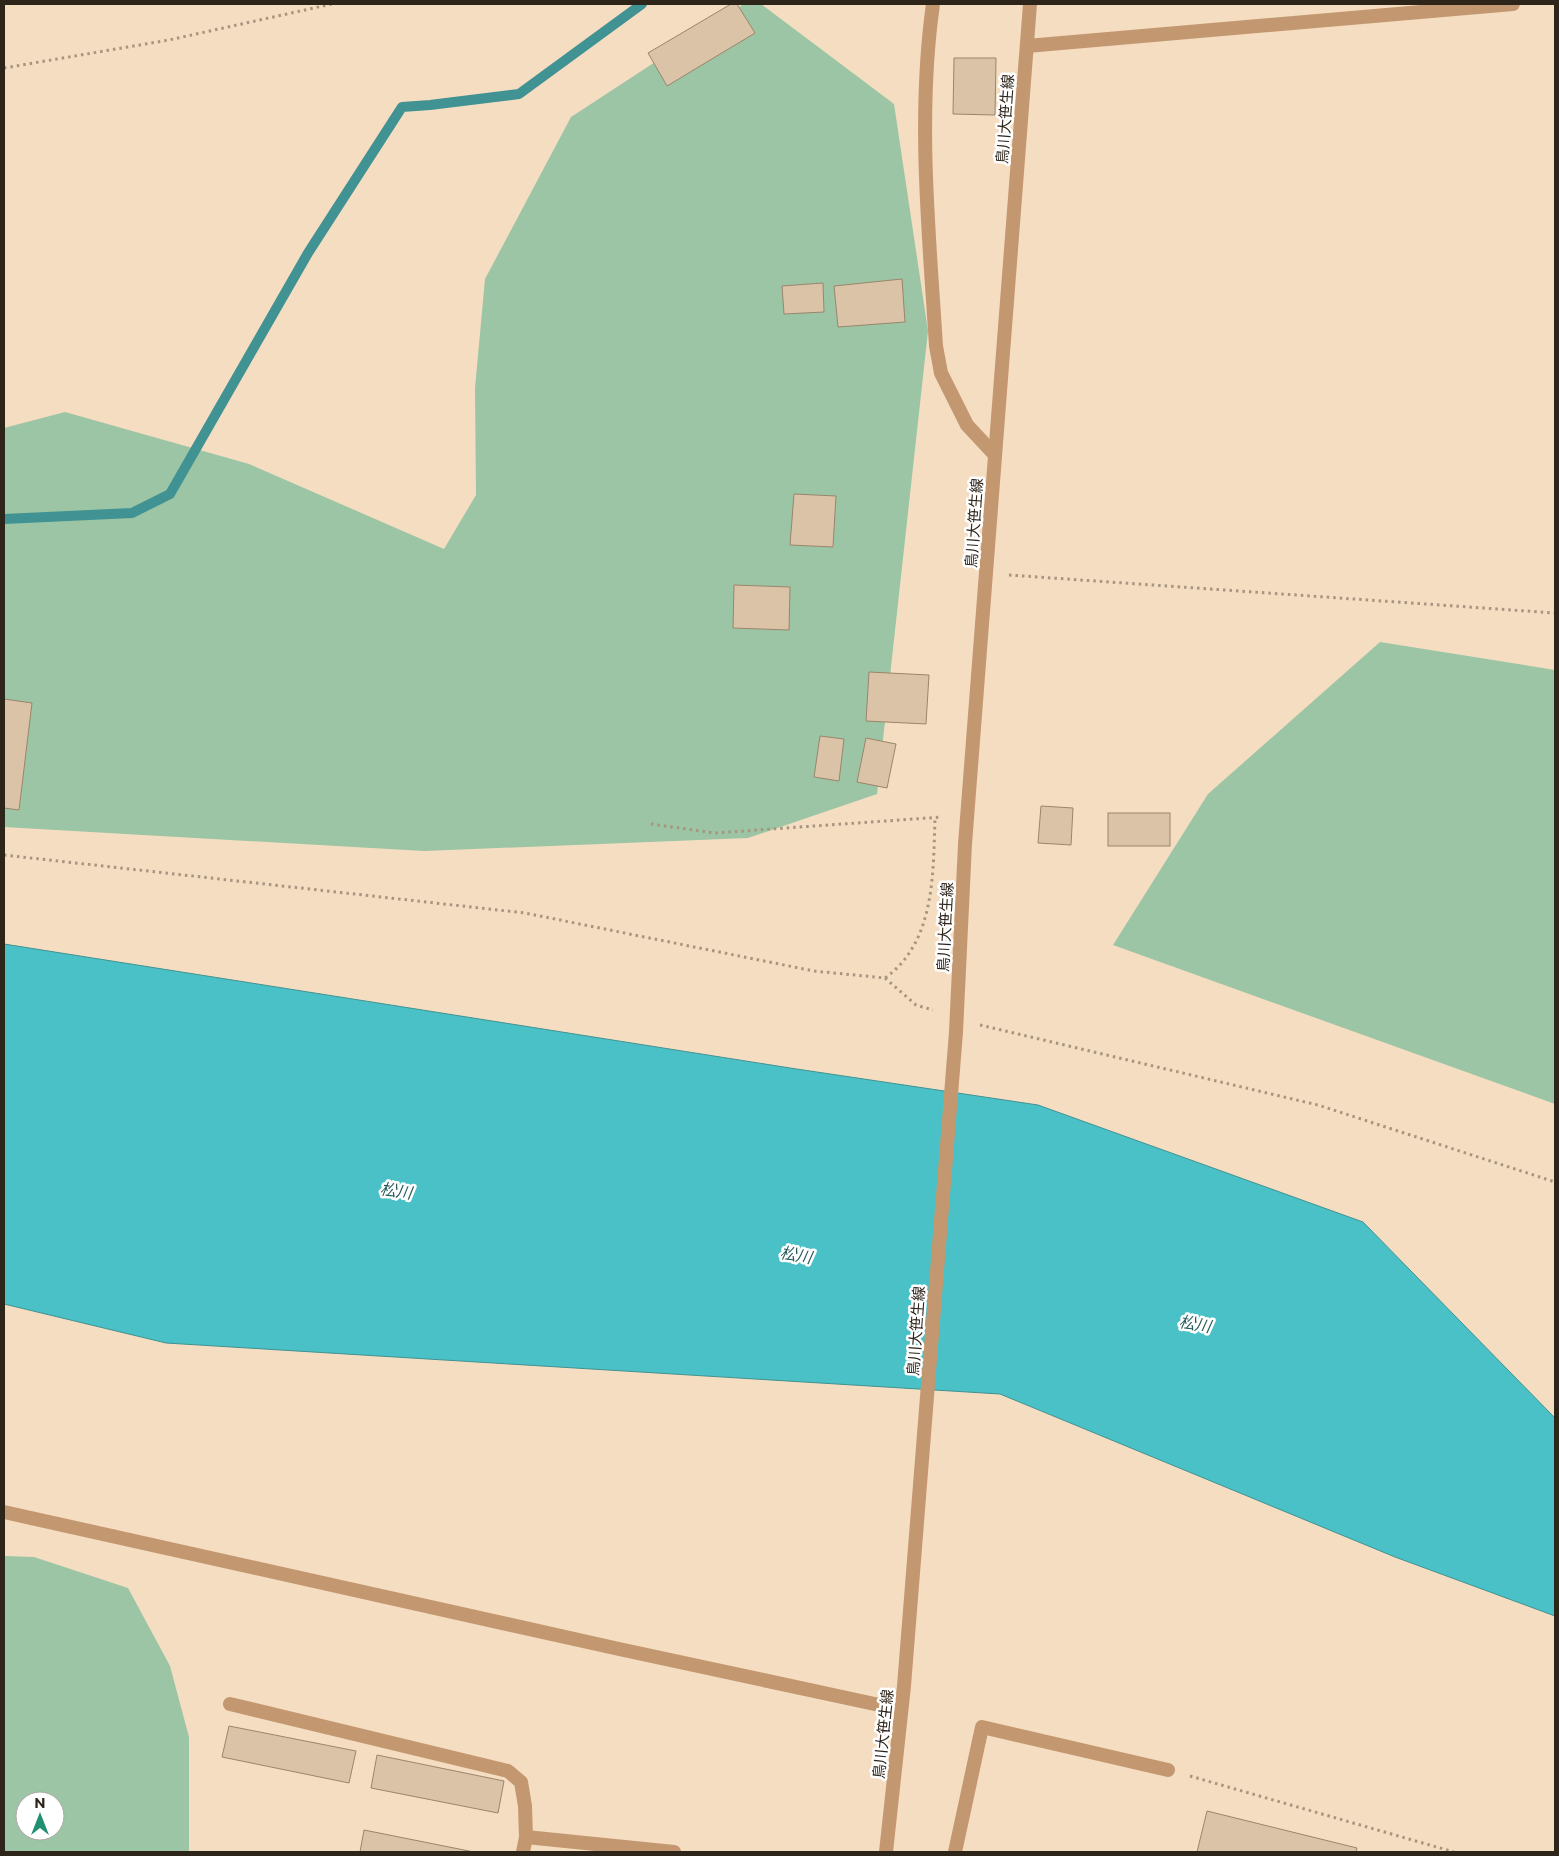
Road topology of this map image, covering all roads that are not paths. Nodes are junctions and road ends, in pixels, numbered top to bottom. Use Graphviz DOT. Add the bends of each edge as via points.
graph roads {
  1 [pos="933,4"];
  2 [pos="1030,4"];
  3 [pos="1513,4"];
  4 [pos="1027,46"];
  5 [pos="995,455"];
  6 [pos="4,1512"];
  7 [pos="230,1704"];
  8 [pos="884,1706"];
  9 [pos="1168,1770"];
  10 [pos="526,1837"];
  11 [pos="524,1852"];
  12 [pos="674,1852"];
  13 [pos="886,1852"];
  14 [pos="955,1852"];
  1 -- 5 [label="street" via="927,58 926,171 936,346 941,373 967,425"];
  2 -- 4 [label="street, 鳥川大笹生線"];
  3 -- 4 [label="street"];
  4 -- 5 [label="street, 鳥川大笹生線"];
  5 -- 13 [label="street, 鳥川大笹生線" via="968,814 956,1032 904,1686"];
  6 -- 8 [label="street"];
  7 -- 10 [label="street" via="508,1771 521,1782"];
  9 -- 14 [label="street" via="982,1727"];
  10 -- 11 [label="street"];
  10 -- 12 [label="street"];
}
